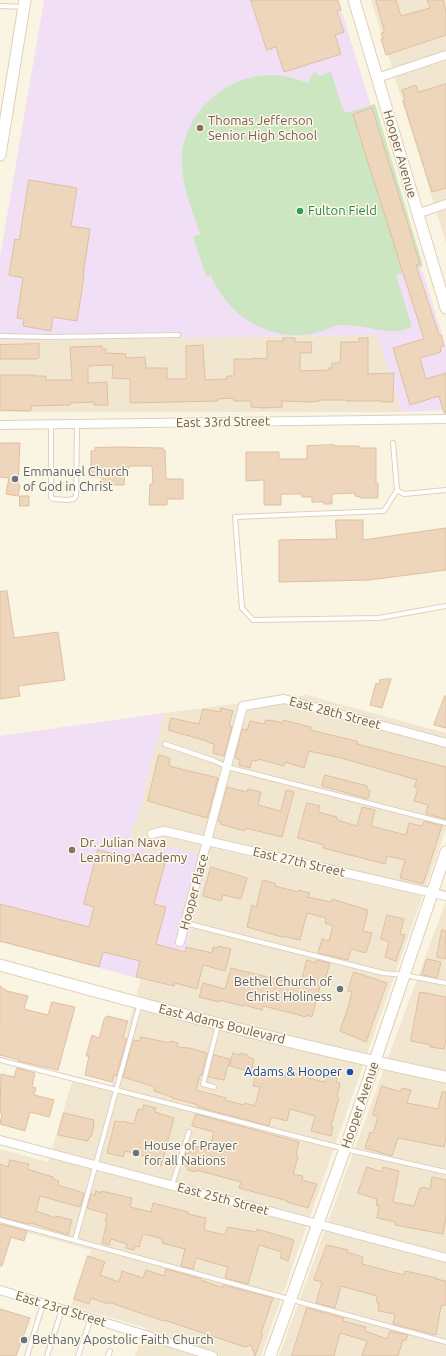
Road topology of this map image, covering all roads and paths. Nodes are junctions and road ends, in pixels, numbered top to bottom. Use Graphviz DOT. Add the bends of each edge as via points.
graph roads {
  1 [pos="354,0"];
  2 [pos="24,4"];
  3 [pos="0,6"];
  4 [pos="446,55"];
  5 [pos="377,78"];
  6 [pos="0,155"];
  7 [pos="446,204"];
  8 [pos="417,214"];
  9 [pos="446,308"];
  10 [pos="178,335"];
  11 [pos="0,336"];
  12 [pos="446,419"];
  13 [pos="0,425"];
  14 [pos="51,425"];
  15 [pos="76,425"];
  16 [pos="393,443"];
  17 [pos="397,490"];
  18 [pos="446,490"];
  19 [pos="446,606"];
  20 [pos="446,743"];
  21 [pos="165,744"];
  22 [pos="227,767"];
  23 [pos="446,823"];
  24 [pos="152,834"];
  25 [pos="208,841"];
  26 [pos="446,852"];
  27 [pos="432,893"];
  28 [pos="446,896"];
  29 [pos="185,923"];
  30 [pos="180,942"];
  31 [pos="0,965"];
  32 [pos="404,975"];
  33 [pos="446,984"];
  34 [pos="140,1003"];
  35 [pos="218,1024"];
  36 [pos="0,1060"];
  37 [pos="374,1062"];
  38 [pos="446,1076"];
  39 [pos="214,1087"];
  40 [pos="116,1090"];
  41 [pos="189,1132"];
  42 [pos="0,1140"];
  43 [pos="344,1148"];
  44 [pos="96,1165"];
  45 [pos="446,1172"];
  46 [pos="172,1185"];
  47 [pos="0,1220"];
  48 [pos="318,1224"];
  49 [pos="75,1240"];
  50 [pos="446,1258"];
  51 [pos="0,1290"];
  52 [pos="291,1298"];
  53 [pos="43,1303"];
  54 [pos="62,1309"];
  55 [pos="91,1318"];
  56 [pos="446,1342"];
  57 [pos="110,1351"];
  58 [pos="27,1356"];
  59 [pos="47,1356"];
  60 [pos="78,1356"];
  61 [pos="108,1356"];
  62 [pos="213,1356"];
  63 [pos="270,1356"];
  1 -- 5 [label="street, Hooper Avenue"];
  2 -- 3 [label="lane"];
  2 -- 6 [label="street"];
  4 -- 5 [label="street"];
  5 -- 8 [label="street, Hooper Avenue"];
  7 -- 8 [label="street"];
  8 -- 9 [label="street, Hooper Avenue"];
  10 -- 11 [label="lane"];
  12 -- 15 [label="street, East 33rd Street"];
  13 -- 14 [label="street, East 33rd Street"];
  14 -- 15 [label="street, East 33rd Street"];
  14 -- 15 [label="lane" via="51,497 59,500 76,496"];
  16 -- 17 [label="lane"];
  17 -- 18 [label="lane" via="404,494"];
  17 -- 19 [label="lane" via="384,511 235,517 242,608 253,620 379,618"];
  20 -- 22 [label="street, East 28th Street" via="284,699 243,706"];
  21 -- 22 [label="lane"];
  22 -- 23 [label="lane"];
  22 -- 25 [label="street, East 28th Street"];
  24 -- 25 [label="street, East 27th Street" via="164,831"];
  25 -- 27 [label="street, East 27th Street"];
  25 -- 29 [label="street, Hooper Place"];
  26 -- 27 [label="street, Hooper Avenue"];
  27 -- 28 [label="street, East 27th Street"];
  27 -- 32 [label="street, Hooper Avenue"];
  29 -- 30 [label="street, Hooper Place"];
  29 -- 32 [label="lane" via="383,973"];
  31 -- 34 [label="street, East Adams Boulevard"];
  32 -- 33 [label="lane"];
  32 -- 37 [label="street, Hooper Avenue"];
  34 -- 35 [label="street, East Adams Boulevard"];
  34 -- 40 [label="lane"];
  35 -- 37 [label="street, East Adams Boulevard"];
  35 -- 39 [label="lane" via="203,1084"];
  36 -- 40 [label="lane"];
  37 -- 38 [label="street, East Adams Boulevard"];
  37 -- 43 [label="street, Hooper Avenue"];
  40 -- 43 [label="lane"];
  40 -- 44 [label="lane"];
  41 -- 46 [label="lane"];
  42 -- 44 [label="street, East 25th Street"];
  43 -- 45 [label="lane"];
  43 -- 48 [label="street, Hooper Avenue"];
  44 -- 46 [label="street, East 25th Street"];
  44 -- 49 [label="lane"];
  46 -- 48 [label="street, East 25th Street"];
  47 -- 49 [label="lane"];
  48 -- 50 [label="street, East 25th Street"];
  48 -- 52 [label="street, Hooper Avenue"];
  49 -- 52 [label="lane"];
  51 -- 53 [label="street, East 23rd Street"];
  52 -- 56 [label="lane"];
  52 -- 63 [label="street, Hooper Avenue"];
  53 -- 54 [label="street, East 23rd Street"];
  53 -- 58 [label="lane"];
  54 -- 55 [label="street, East 23rd Street"];
  54 -- 59 [label="lane"];
  55 -- 60 [label="lane"];
  55 -- 62 [label="street, East 23rd Street"];
  57 -- 61 [label="lane"];
}
